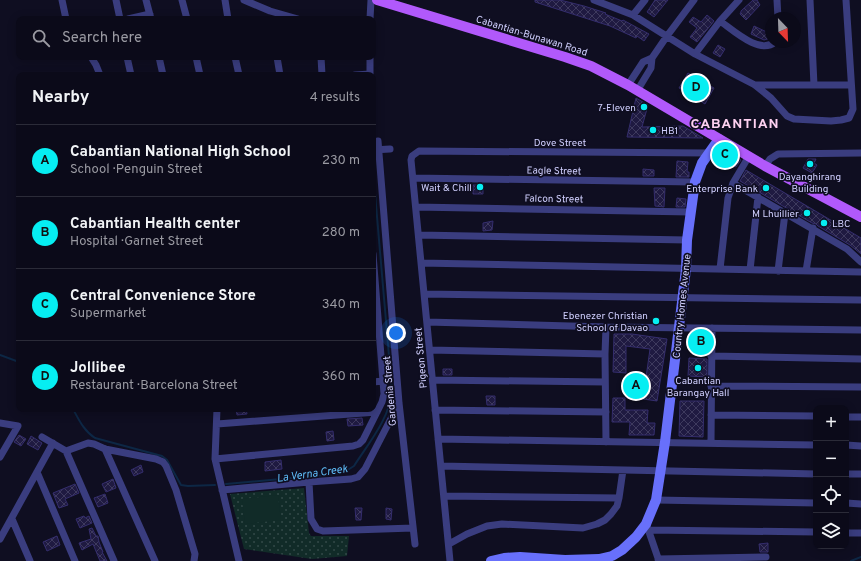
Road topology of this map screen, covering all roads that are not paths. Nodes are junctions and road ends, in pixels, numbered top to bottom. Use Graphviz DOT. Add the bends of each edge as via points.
graph roads {
  1 [pos="62,0"];
  2 [pos="116,0"];
  3 [pos="146,0"];
  4 [pos="182,0"];
  5 [pos="225,0"];
  6 [pos="244,0"];
  7 [pos="371,0"];
  8 [pos="377,0"];
  9 [pos="597,0"];
  10 [pos="644,0"];
  11 [pos="694,0"];
  12 [pos="739,0"];
  13 [pos="777,0"];
  14 [pos="810,0"];
  15 [pos="846,0"];
  16 [pos="396,3"];
  17 [pos="270,11"];
  18 [pos="778,12"];
  19 [pos="633,15"];
  20 [pos="65,16"];
  21 [pos="119,16"];
  22 [pos="150,16"];
  23 [pos="186,16"];
  24 [pos="228,16"];
  25 [pos="271,16"];
  26 [pos="288,16"];
  27 [pos="370,16"];
  28 [pos="720,22"];
  29 [pos="667,36"];
  30 [pos="765,47"];
  31 [pos="695,54"];
  32 [pos="652,58"];
  33 [pos="93,60"];
  34 [pos="128,60"];
  35 [pos="160,60"];
  36 [pos="197,60"];
  37 [pos="236,60"];
  38 [pos="278,60"];
  39 [pos="321,60"];
  40 [pos="370,60"];
  41 [pos="99,72"];
  42 [pos="130,72"];
  43 [pos="162,72"];
  44 [pos="199,72"];
  45 [pos="238,72"];
  46 [pos="280,72"];
  47 [pos="322,72"];
  48 [pos="370,72"];
  49 [pos="814,85"];
  50 [pos="851,85"];
  51 [pos="754,86"];
  52 [pos="633,88"];
  53 [pos="719,139"];
  54 [pos="378,141"];
  55 [pos="390,149"];
  56 [pos="376,150"];
  57 [pos="708,153"];
  58 [pos="413,154"];
  59 [pos="861,154"];
  60 [pos="749,156"];
  61 [pos="765,166"];
  62 [pos="413,178"];
  63 [pos="695,182"];
  64 [pos="733,183"];
  65 [pos="758,197"];
  66 [pos="416,207"];
  67 [pos="691,212"];
  68 [pos="785,213"];
  69 [pos="861,217"];
  70 [pos="812,228"];
  71 [pos="419,235"];
  72 [pos="687,240"];
  73 [pos="861,262"];
  74 [pos="421,263"];
  75 [pos="686,269"];
  76 [pos="720,270"];
  77 [pos="750,270"];
  78 [pos="778,271"];
  79 [pos="806,271"];
  80 [pos="861,272"];
  81 [pos="424,294"];
  82 [pos="682,298"];
  83 [pos="861,300"];
  84 [pos="427,322"];
  85 [pos="606,327"];
  86 [pos="678,327"];
  87 [pos="712,328"];
  88 [pos="861,330"];
  89 [pos="430,350"];
  90 [pos="376,353"];
  91 [pos="605,354"];
  92 [pos="711,356"];
  93 [pos="861,359"];
  94 [pos="433,380"];
  95 [pos="383,381"];
  96 [pos="376,382"];
  97 [pos="605,382"];
  98 [pos="711,386"];
  99 [pos="861,387"];
  100 [pos="400,403"];
  101 [pos="435,410"];
  102 [pos="217,412"];
  103 [pos="377,412"];
  104 [pos="606,412"];
  105 [pos="711,415"];
  106 [pos="813,416"];
  107 [pos="849,417"];
  108 [pos="861,417"];
  109 [pos="0,423"];
  110 [pos="217,424"];
  111 [pos="42,437"];
  112 [pos="438,439"];
  113 [pos="606,442"];
  114 [pos="665,442"];
  115 [pos="53,443"];
  116 [pos="711,443"];
  117 [pos="813,445"];
  118 [pos="849,445"];
  119 [pos="861,446"];
  120 [pos="105,449"];
  121 [pos="66,451"];
  122 [pos="0,457"];
  123 [pos="215,459"];
  124 [pos="441,466"];
  125 [pos="623,470"];
  126 [pos="661,471"];
  127 [pos="37,472"];
  128 [pos="813,474"];
  129 [pos="849,474"];
  130 [pos="861,474"];
  131 [pos="309,482"];
  132 [pos="222,490"];
  133 [pos="444,496"];
  134 [pos="619,498"];
  135 [pos="656,500"];
  136 [pos="813,503"];
  137 [pos="849,503"];
  138 [pos="861,504"];
  139 [pos="12,518"];
  140 [pos="647,527"];
  141 [pos="413,528"];
  142 [pos="813,532"];
  143 [pos="849,532"];
  144 [pos="861,533"];
  145 [pos="0,539"];
  146 [pos="415,544"];
  147 [pos="449,544"];
  148 [pos="766,558"];
  149 [pos="238,560"];
  150 [pos="658,560"];
  151 [pos="30,561"];
  152 [pos="75,561"];
  153 [pos="114,561"];
  154 [pos="155,561"];
  155 [pos="194,561"];
  156 [pos="450,561"];
  157 [pos="491,561"];
  1 -- 20 [label="street"];
  2 -- 21 [label="street"];
  3 -- 22 [label="street"];
  4 -- 23 [label="street"];
  5 -- 24 [label="street"];
  6 -- 17 [label="street"];
  7 -- 27 [label="street"];
  8 -- 16 [label="main road, Cabantian-Bunawan Road"];
  9 -- 19 [label="street"];
  10 -- 19 [label="street"];
  11 -- 29 [label="street"];
  12 -- 28 [label="street"];
  13 -- 18 [label="street"];
  14 -- 49 [label="street"];
  15 -- 50 [label="street"];
  16 -- 52 [label="main road, Cabantian-Bunawan Road" via="591,66"];
  17 -- 25 [label="street"];
  17 -- 26 [label="street"];
  19 -- 29 [label="street"];
  28 -- 30 [label="street" via="755,44"];
  28 -- 31 [label="street"];
  29 -- 31 [label="street"];
  29 -- 32 [label="street"];
  31 -- 51 [label="street"];
  32 -- 52 [label="street" via="651,68"];
  32 -- 52 [label="street" via="643,62"];
  33 -- 41 [label="street"];
  34 -- 42 [label="street"];
  35 -- 43 [label="street"];
  36 -- 44 [label="street"];
  37 -- 45 [label="street"];
  38 -- 46 [label="street"];
  39 -- 47 [label="street"];
  40 -- 48 [label="street"];
  49 -- 50 [label="street"];
  49 -- 51 [label="street"];
  50 -- 51 [label="street" via="853,109 849,118 831,121 794,119 787,116 771,98"];
  52 -- 53 [label="main road, Cabantian-Bunawan Road"];
  53 -- 57 [label="main road, Country Homes Avenue"];
  53 -- 60 [label="main road, Cabantian-Bunawan Road"];
  54 -- 56 [label="street, Gardenia Street"];
  55 -- 56 [label="street"];
  56 -- 100 [label="street, Gardenia Street"];
  57 -- 58 [label="street, Dove Street" via="419,151"];
  57 -- 63 [label="main road, Country Homes Avenue"];
  58 -- 62 [label="street, Pigeon Street"];
  59 -- 61 [label="street" via="778,154"];
  60 -- 61 [label="main road, Cabantian-Bunawan Road"];
  60 -- 64 [label="street"];
  61 -- 69 [label="main road, Cabantian-Bunawan Road"];
  62 -- 63 [label="street, Eagle Street"];
  62 -- 66 [label="street, Pigeon Street"];
  63 -- 67 [label="main road, Country Homes Avenue"];
  64 -- 65 [label="street"];
  64 -- 76 [label="street" via="727,206"];
  65 -- 68 [label="street"];
  65 -- 77 [label="street"];
  66 -- 67 [label="street, Falcon Street"];
  66 -- 71 [label="street, Pigeon Street"];
  67 -- 72 [label="main road, Country Homes Avenue"];
  68 -- 70 [label="street"];
  68 -- 78 [label="street"];
  70 -- 73 [label="street" via="847,249"];
  70 -- 79 [label="street"];
  71 -- 72 [label="street"];
  71 -- 74 [label="street, Pigeon Street"];
  72 -- 75 [label="main road, Country Homes Avenue"];
  74 -- 75 [label="street"];
  74 -- 81 [label="street, Pigeon Street"];
  75 -- 76 [label="street"];
  75 -- 82 [label="main road, Country Homes Avenue"];
  76 -- 77 [label="street"];
  77 -- 78 [label="street"];
  78 -- 79 [label="street"];
  79 -- 80 [label="street"];
  81 -- 82 [label="street"];
  81 -- 84 [label="street, Pigeon Street"];
  82 -- 83 [label="street"];
  82 -- 86 [label="main road, Country Homes Avenue"];
  84 -- 85 [label="street"];
  84 -- 89 [label="street, Pigeon Street"];
  85 -- 86 [label="street"];
  85 -- 91 [label="street"];
  86 -- 87 [label="street"];
  86 -- 114 [label="main road, Country Homes Avenue"];
  87 -- 88 [label="street"];
  87 -- 92 [label="street"];
  89 -- 91 [label="street"];
  89 -- 94 [label="street, Pigeon Street"];
  90 -- 95 [label="street"];
  91 -- 97 [label="street"];
  92 -- 93 [label="street"];
  92 -- 98 [label="street"];
  94 -- 97 [label="street"];
  94 -- 101 [label="street, Pigeon Street"];
  95 -- 96 [label="street"];
  95 -- 103 [label="street" via="384,394"];
  97 -- 104 [label="street"];
  98 -- 99 [label="street"];
  98 -- 105 [label="street"];
  100 -- 131 [label="street" via="365,469 358,477"];
  100 -- 141 [label="street, Gardenia Street"];
  101 -- 104 [label="street"];
  101 -- 112 [label="street, Pigeon Street"];
  102 -- 110 [label="street"];
  103 -- 110 [label="street"];
  103 -- 123 [label="street" via="363,440 353,446"];
  104 -- 113 [label="street"];
  105 -- 106 [label="street"];
  105 -- 116 [label="street"];
  107 -- 108 [label="street"];
  109 -- 122 [label="street" via="18,426"];
  110 -- 123 [label="street"];
  111 -- 115 [label="street"];
  112 -- 113 [label="street"];
  112 -- 124 [label="street, Pigeon Street"];
  113 -- 114 [label="street"];
  114 -- 116 [label="street"];
  114 -- 126 [label="main road, Country Homes Avenue"];
  115 -- 121 [label="street"];
  115 -- 127 [label="street"];
  116 -- 117 [label="street"];
  118 -- 119 [label="street"];
  120 -- 121 [label="street" via="88,442"];
  120 -- 154 [label="street"];
  120 -- 155 [label="street" via="163,462 179,498"];
  121 -- 153 [label="street"];
  123 -- 132 [label="street"];
  124 -- 125 [label="street"];
  124 -- 133 [label="street, Pigeon Street"];
  125 -- 126 [label="street"];
  125 -- 134 [label="street"];
  126 -- 128 [label="street"];
  126 -- 135 [label="main road, Country Homes Avenue"];
  127 -- 139 [label="street"];
  127 -- 152 [label="street"];
  129 -- 130 [label="street"];
  131 -- 132 [label="street"];
  131 -- 141 [label="street" via="311,519 317,529 323,531"];
  132 -- 149 [label="street"];
  133 -- 134 [label="street"];
  133 -- 147 [label="street, Pigeon Street"];
  134 -- 147 [label="street" via="611,514 590,527 502,524 487,526"];
  135 -- 136 [label="street"];
  135 -- 140 [label="main road, Country Homes Avenue"];
  137 -- 138 [label="street"];
  139 -- 145 [label="street"];
  139 -- 151 [label="street"];
  140 -- 142 [label="street"];
  140 -- 150 [label="street"];
  140 -- 157 [label="main road, Country Homes Avenue" via="622,550 599,559 520,557"];
  141 -- 146 [label="street, Gardenia Street"];
  143 -- 144 [label="street"];
  147 -- 156 [label="street, Pigeon Street"];
  148 -- 150 [label="street"];
}
